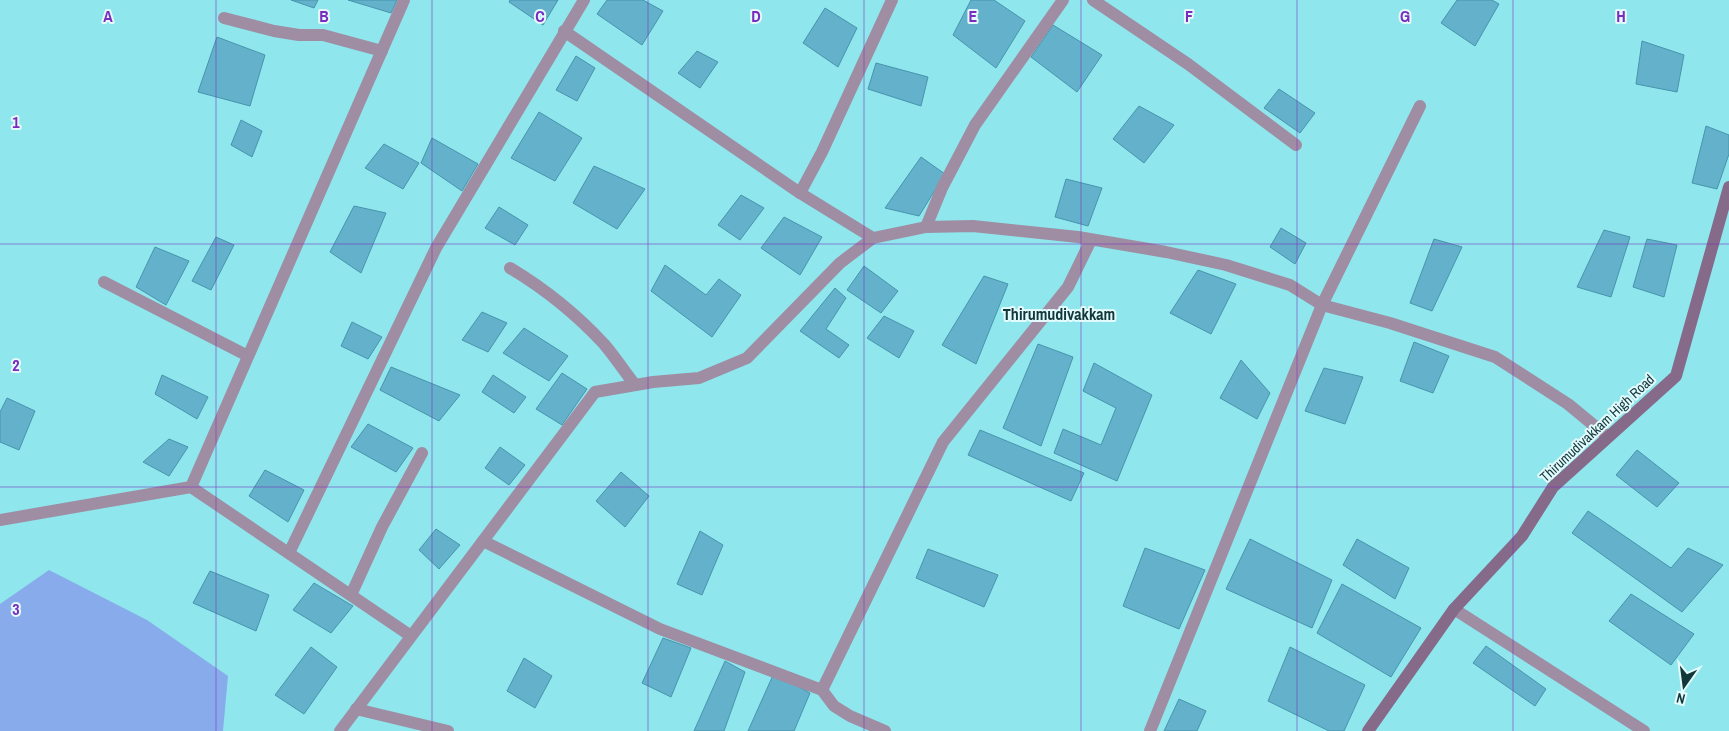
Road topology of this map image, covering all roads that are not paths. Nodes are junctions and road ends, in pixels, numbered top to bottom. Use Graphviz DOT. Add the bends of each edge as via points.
graph roads {
  1 [pos="404,0"];
  2 [pos="584,0"];
  3 [pos="892,0"];
  4 [pos="1063,0"];
  5 [pos="1093,0"];
  6 [pos="224,18"];
  7 [pos="564,31"];
  8 [pos="382,51"];
  9 [pos="1420,106"];
  10 [pos="1296,146"];
  11 [pos="1729,186"];
  12 [pos="800,193"];
  13 [pos="926,226"];
  14 [pos="873,238"];
  15 [pos="1091,240"];
  16 [pos="510,268"];
  17 [pos="104,282"];
  18 [pos="1322,305"];
  19 [pos="248,356"];
  20 [pos="635,385"];
  21 [pos="1608,437"];
  22 [pos="422,454"];
  23 [pos="191,487"];
  24 [pos="0,520"];
  25 [pos="483,541"];
  26 [pos="290,554"];
  27 [pos="352,595"];
  28 [pos="1454,609"];
  29 [pos="411,636"];
  30 [pos="822,690"];
  31 [pos="356,709"];
  32 [pos="340,731"];
  33 [pos="448,731"];
  34 [pos="885,731"];
  35 [pos="1150,731"];
  36 [pos="1368,731"];
  37 [pos="1644,731"];
  1 -- 8 [label="street"];
  2 -- 7 [label="street"];
  3 -- 12 [label="street"];
  4 -- 13 [label="street" via="975,125"];
  5 -- 10 [label="street" via="1188,64"];
  6 -- 8 [label="street" via="274,31 323,35"];
  7 -- 12 [label="street"];
  7 -- 26 [label="street" via="436,248"];
  8 -- 19 [label="street"];
  9 -- 18 [label="street"];
  11 -- 21 [label="street, Thirumudivakkam High Road" via="1676,376"];
  12 -- 14 [label="street"];
  13 -- 14 [label="street"];
  13 -- 15 [label="street" via="972,226"];
  14 -- 20 [label="street" via="840,262 747,358 699,378"];
  15 -- 18 [label="street" via="1226,265 1290,285"];
  15 -- 30 [label="street" via="1068,286 944,442"];
  16 -- 20 [label="street" via="536,283 566,308 605,345"];
  17 -- 19 [label="street"];
  18 -- 21 [label="street" via="1390,323 1494,358 1568,404"];
  18 -- 35 [label="street"];
  19 -- 23 [label="street"];
  20 -- 25 [label="street" via="595,392"];
  21 -- 28 [label="street, Thirumudivakkam High Road" via="1553,486 1522,536"];
  22 -- 27 [label="street" via="382,527"];
  23 -- 24 [label="street"];
  23 -- 26 [label="street"];
  25 -- 29 [label="street"];
  25 -- 30 [label="street" via="660,629"];
  26 -- 27 [label="street"];
  27 -- 29 [label="street"];
  28 -- 36 [label="street, Thirumudivakkam High Road"];
  28 -- 37 [label="street"];
  29 -- 31 [label="street"];
  30 -- 34 [label="street" via="834,706"];
  31 -- 32 [label="street"];
  31 -- 33 [label="street"];
}
